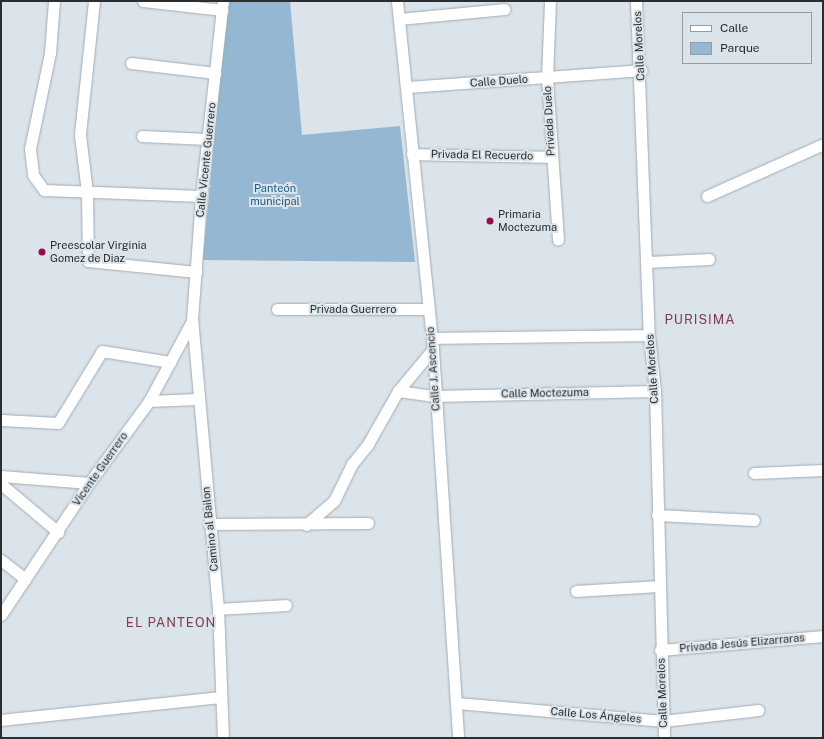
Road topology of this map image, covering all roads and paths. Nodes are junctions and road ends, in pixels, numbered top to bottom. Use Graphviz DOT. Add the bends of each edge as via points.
graph roads {
  1 [pos="54,1"];
  2 [pos="94,1"];
  3 [pos="143,1"];
  4 [pos="397,1"];
  5 [pos="550,1"];
  6 [pos="636,1"];
  7 [pos="222,5"];
  8 [pos="482,6"];
  9 [pos="505,9"];
  10 [pos="399,19"];
  11 [pos="131,63"];
  12 [pos="641,70"];
  13 [pos="215,73"];
  14 [pos="547,78"];
  15 [pos="406,87"];
  16 [pos="142,136"];
  17 [pos="207,139"];
  18 [pos="823,144"];
  19 [pos="412,154"];
  20 [pos="551,157"];
  21 [pos="87,192"];
  22 [pos="201,196"];
  23 [pos="708,196"];
  24 [pos="558,240"];
  25 [pos="709,259"];
  26 [pos="648,262"];
  27 [pos="196,272"];
  28 [pos="277,309"];
  29 [pos="429,309"];
  30 [pos="192,320"];
  31 [pos="650,335"];
  32 [pos="432,343"];
  33 [pos="170,362"];
  34 [pos="398,391"];
  35 [pos="655,391"];
  36 [pos="435,396"];
  37 [pos="197,399"];
  38 [pos="149,401"];
  39 [pos="1,420"];
  40 [pos="823,470"];
  41 [pos="754,473"];
  42 [pos="1,476"];
  43 [pos="89,483"];
  44 [pos="1,484"];
  45 [pos="657,515"];
  46 [pos="754,520"];
  47 [pos="368,523"];
  48 [pos="209,524"];
  49 [pos="306,525"];
  50 [pos="58,532"];
  51 [pos="1,560"];
  52 [pos="25,579"];
  53 [pos="658,586"];
  54 [pos="576,592"];
  55 [pos="286,605"];
  56 [pos="218,609"];
  57 [pos="1,615"];
  58 [pos="823,636"];
  59 [pos="660,650"];
  60 [pos="220,697"];
  61 [pos="457,703"];
  62 [pos="758,710"];
  63 [pos="1,720"];
  64 [pos="663,721"];
  65 [pos="223,738"];
  66 [pos="458,738"];
  67 [pos="664,738"];
  1 -- 21 [label="street" via="50,53 30,149 33,175 44,190"];
  2 -- 21 [label="street" via="80,135"];
  3 -- 7 [label="street"];
  4 -- 10 [label="street, Calle J. Ascencio"];
  5 -- 14 [label="street, Privada Duelo"];
  6 -- 12 [label="street, Calle Morelos"];
  7 -- 13 [label="street, Calle Vicente Guerrero"];
  8 -- 9 [label="street"];
  8 -- 10 [label="street"];
  10 -- 15 [label="street, Calle J. Ascencio"];
  11 -- 13 [label="street"];
  12 -- 14 [label="street, Calle Duelo"];
  12 -- 26 [label="street, Calle Morelos"];
  13 -- 17 [label="street, Calle Vicente Guerrero"];
  14 -- 15 [label="street, Calle Duelo"];
  14 -- 20 [label="street, Privada Duelo"];
  15 -- 19 [label="street, Calle J. Ascencio"];
  16 -- 17 [label="street"];
  17 -- 22 [label="street, Calle Vicente Guerrero"];
  18 -- 23 [label="street"];
  19 -- 20 [label="street, Privada El Recuerdo"];
  19 -- 29 [label="street, Calle J. Ascencio"];
  20 -- 24 [label="street, Privada Duelo"];
  21 -- 22 [label="street"];
  21 -- 27 [label="street" via="88,261"];
  22 -- 27 [label="street, Calle Vicente Guerrero"];
  25 -- 26 [label="street"];
  26 -- 31 [label="street, Calle Morelos"];
  27 -- 30 [label="street, Calle Vicente Guerrero"];
  28 -- 29 [label="street, Privada Guerrero"];
  29 -- 32 [label="street, Calle J. Ascencio"];
  30 -- 33 [label="street, Vicente Guerrero"];
  30 -- 37 [label="street, Camino al Bailon"];
  31 -- 32 [label="street"];
  31 -- 35 [label="street, Calle Morelos"];
  32 -- 34 [label="street"];
  32 -- 36 [label="street, Calle J. Ascencio"];
  33 -- 38 [label="street, Vicente Guerrero"];
  33 -- 39 [label="street" via="102,351 58,423"];
  34 -- 36 [label="street, Calle Moctezuma"];
  34 -- 49 [label="street" via="368,444 352,464 334,502"];
  35 -- 36 [label="street, Calle Moctezuma"];
  35 -- 45 [label="street, Calle Morelos"];
  36 -- 61 [label="street, Calle J. Ascencio"];
  37 -- 38 [label="street"];
  37 -- 48 [label="street, Camino al Bailon"];
  38 -- 43 [label="street, Vicente Guerrero"];
  40 -- 41 [label="street"];
  42 -- 43 [label="street"];
  43 -- 50 [label="street, Vicente Guerrero"];
  44 -- 50 [label="street"];
  45 -- 46 [label="street"];
  45 -- 53 [label="street, Calle Morelos"];
  47 -- 49 [label="street"];
  48 -- 49 [label="street"];
  48 -- 56 [label="street, Camino al Bailon"];
  50 -- 52 [label="street, Vicente Guerrero"];
  51 -- 52 [label="street"];
  52 -- 57 [label="street, Vicente Guerrero"];
  53 -- 54 [label="street"];
  53 -- 59 [label="street, Calle Morelos"];
  55 -- 56 [label="street"];
  56 -- 60 [label="street, Camino al Bailon"];
  58 -- 59 [label="street, Privada Jesús Elizarraras"];
  59 -- 64 [label="street, Calle Morelos"];
  60 -- 63 [label="street"];
  60 -- 65 [label="street, Camino al Bailon"];
  61 -- 64 [label="street, Calle Los Ángeles"];
  61 -- 66 [label="street, Calle J. Ascencio"];
  62 -- 64 [label="street, Calle Los Ángeles"];
  64 -- 67 [label="street, Calle Morelos"];
}
